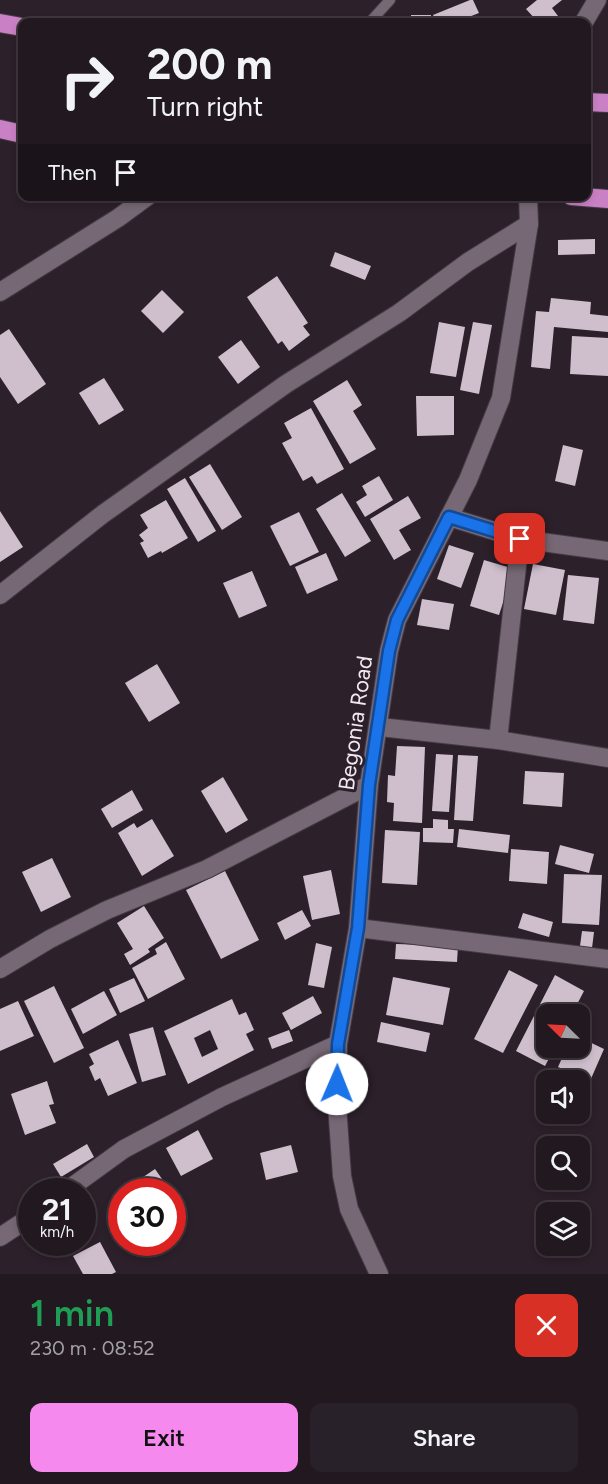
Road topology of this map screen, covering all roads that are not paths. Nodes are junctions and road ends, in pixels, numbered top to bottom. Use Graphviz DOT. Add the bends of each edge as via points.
graph roads {
  1 [pos="390,0"];
  2 [pos="600,4"];
  3 [pos="374,18"];
  4 [pos="588,18"];
  5 [pos="0,23"];
  6 [pos="18,26"];
  7 [pos="591,102"];
  8 [pos="608,103"];
  9 [pos="0,129"];
  10 [pos="18,133"];
  11 [pos="591,198"];
  12 [pos="608,199"];
  13 [pos="141,201"];
  14 [pos="528,201"];
  15 [pos="529,224"];
  16 [pos="0,292"];
  17 [pos="449,517"];
  18 [pos="520,539"];
  19 [pos="608,551"];
  20 [pos="0,594"];
  21 [pos="380,727"];
  22 [pos="498,740"];
  23 [pos="608,758"];
  24 [pos="369,785"];
  25 [pos="358,928"];
  26 [pos="608,959"];
  27 [pos="0,969"];
  28 [pos="338,1044"];
  29 [pos="84,1178"];
  30 [pos="18,1225"];
  31 [pos="0,1237"];
  32 [pos="379,1274"];
  1 -- 3 [label="lane"];
  2 -- 4 [label="street"];
  5 -- 6 [label="highway"];
  7 -- 8 [label="highway"];
  9 -- 10 [label="highway"];
  11 -- 12 [label="highway"];
  13 -- 16 [label="street"];
  14 -- 15 [label="street, Begonia Road"];
  15 -- 17 [label="street, Begonia Road" via="501,398"];
  15 -- 20 [label="street" via="286,384 103,514"];
  17 -- 18 [label="street"];
  17 -- 21 [label="street, Begonia Road" via="397,620 389,651"];
  18 -- 19 [label="street"];
  18 -- 22 [label="street"];
  21 -- 22 [label="street"];
  21 -- 24 [label="street, Begonia Road"];
  22 -- 23 [label="street"];
  24 -- 25 [label="street, Begonia Road"];
  24 -- 27 [label="street" via="207,869 107,910"];
  25 -- 26 [label="street"];
  25 -- 28 [label="street, Begonia Road"];
  28 -- 29 [label="street" via="222,1097 124,1149"];
  28 -- 32 [label="street, Begonia Road" via="342,1176 349,1209"];
  30 -- 31 [label="street"];
}
